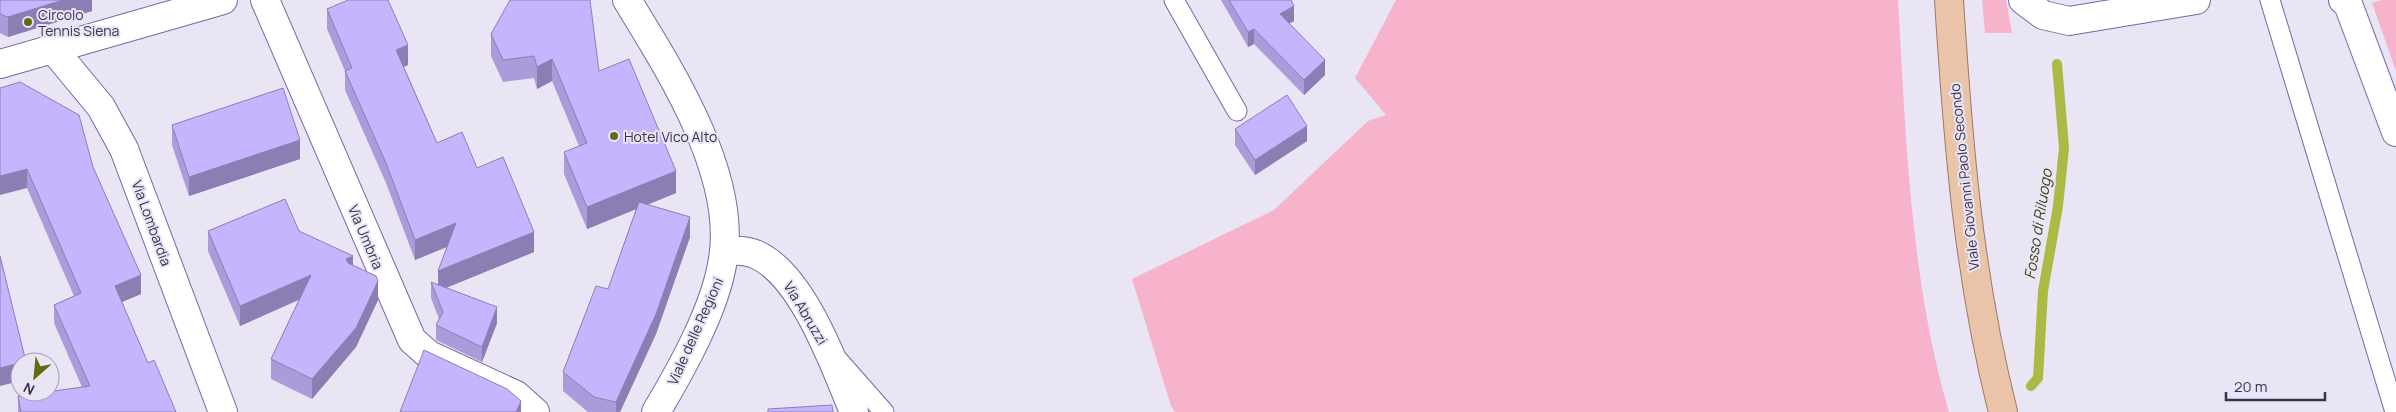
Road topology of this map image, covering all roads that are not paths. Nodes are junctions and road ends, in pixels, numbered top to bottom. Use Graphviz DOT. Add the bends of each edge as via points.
graph roads {
  1 [pos="222,0"];
  2 [pos="265,0"];
  3 [pos="627,0"];
  4 [pos="1174,0"];
  5 [pos="1949,0"];
  6 [pos="2023,0"];
  7 [pos="2196,0"];
  8 [pos="2270,0"];
  9 [pos="2343,0"];
  10 [pos="53,49"];
  11 [pos="4,60"];
  12 [pos="1237,111"];
  13 [pos="2396,132"];
  14 [pos="725,250"];
  15 [pos="827,348"];
  16 [pos="223,412"];
  17 [pos="535,412"];
  18 [pos="656,412"];
  19 [pos="854,412"];
  20 [pos="884,412"];
  21 [pos="2003,412"];
  22 [pos="2395,412"];
  1 -- 10 [label="street"];
  2 -- 17 [label="street, Via Umbria" via="412,340 429,355 516,395"];
  3 -- 14 [label="street, Viale delle Regioni" via="669,72 709,154 723,210"];
  4 -- 12 [label="lane"];
  5 -- 21 [label="main road, Viale Giovanni Paolo Secondo" via="1958,144 1971,257"];
  6 -- 7 [label="street" via="2043,15 2069,21"];
  8 -- 22 [label="lane"];
  9 -- 13 [label="street" via="2348,4"];
  10 -- 11 [label="street"];
  10 -- 16 [label="street, Via Lombardia" via="101,107 124,150"];
  14 -- 15 [label="street, Via Abruzzi" via="755,254 780,272 799,296"];
  14 -- 18 [label="street, Viale delle Regioni" via="706,313"];
  15 -- 19 [label="street, Via Abruzzi"];
  15 -- 20 [label="lane"];
}
